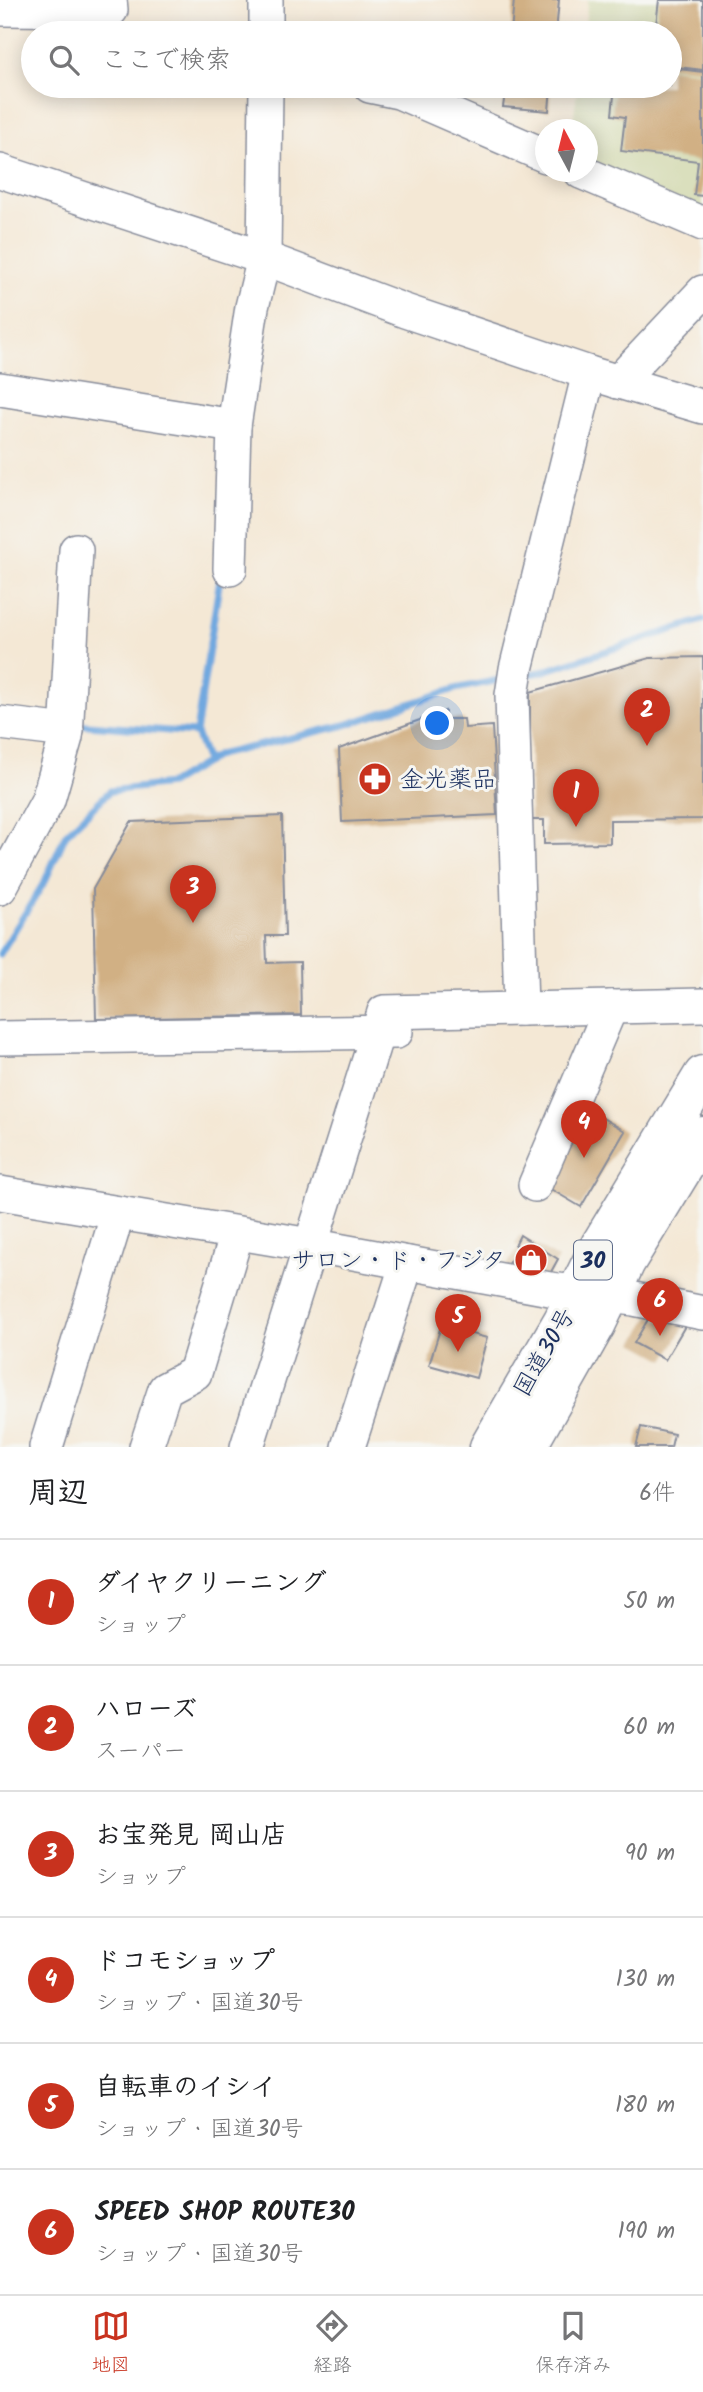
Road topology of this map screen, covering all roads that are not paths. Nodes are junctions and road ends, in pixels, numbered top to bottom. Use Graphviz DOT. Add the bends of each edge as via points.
graph roads {
  1 [pos="110,0"];
  2 [pos="266,0"];
  3 [pos="0,9"];
  4 [pos="266,21"];
  5 [pos="266,98"];
  6 [pos="413,98"];
  7 [pos="535,152"];
  8 [pos="0,171"];
  9 [pos="598,179"];
  10 [pos="703,224"];
  11 [pos="264,258"];
  12 [pos="703,292"];
  13 [pos="603,378"];
  14 [pos="0,389"];
  15 [pos="703,407"];
  16 [pos="234,426"];
  17 [pos="76,550"];
  18 [pos="230,569"];
  19 [pos="0,723"];
  20 [pos="68,726"];
  21 [pos="0,888"];
  22 [pos="703,1005"];
  23 [pos="521,1009"];
  24 [pos="608,1016"];
  25 [pos="377,1032"];
  26 [pos="0,1038"];
  27 [pos="703,1076"];
  28 [pos="703,1136"];
  29 [pos="535,1185"];
  30 [pos="0,1193"];
  31 [pos="118,1213"];
  32 [pos="237,1233"];
  33 [pos="310,1245"];
  34 [pos="407,1263"];
  35 [pos="594,1295"];
  36 [pos="703,1313"];
  37 [pos="46,1447"];
  38 [pos="146,1447"];
  39 [pos="247,1447"];
  40 [pos="348,1447"];
  41 [pos="489,1447"];
  42 [pos="527,1447"];
  1 -- 3 [label="street" via="111,10"];
  2 -- 4 [label="street"];
  5 -- 11 [label="street"];
  6 -- 7 [label="street"];
  8 -- 11 [label="street"];
  9 -- 10 [label="street"];
  11 -- 13 [label="street"];
  11 -- 16 [label="street"];
  12 -- 13 [label="street"];
  13 -- 15 [label="street"];
  13 -- 23 [label="street" via="514,682"];
  14 -- 16 [label="street"];
  16 -- 18 [label="street"];
  17 -- 20 [label="street"];
  19 -- 20 [label="street"];
  20 -- 21 [label="street" via="48,800"];
  22 -- 24 [label="street"];
  23 -- 24 [label="street"];
  23 -- 25 [label="street" via="383,1012"];
  24 -- 25 [label="street"];
  24 -- 29 [label="street"];
  25 -- 26 [label="street"];
  25 -- 33 [label="street"];
  27 -- 35 [label="highway, 国道30号 / 30" via="600,1245"];
  28 -- 35 [label="highway, 国道30号 / 30" via="626,1262"];
  30 -- 31 [label="street"];
  31 -- 32 [label="street"];
  31 -- 37 [label="street"];
  32 -- 33 [label="street"];
  32 -- 38 [label="street" via="195,1373 165,1389"];
  33 -- 34 [label="street"];
  33 -- 39 [label="street"];
  34 -- 35 [label="street"];
  34 -- 40 [label="street"];
  35 -- 36 [label="street"];
  35 -- 41 [label="highway, 国道30号 / 30"];
  35 -- 42 [label="highway, 国道30号 / 30" via="596,1325"];
}
